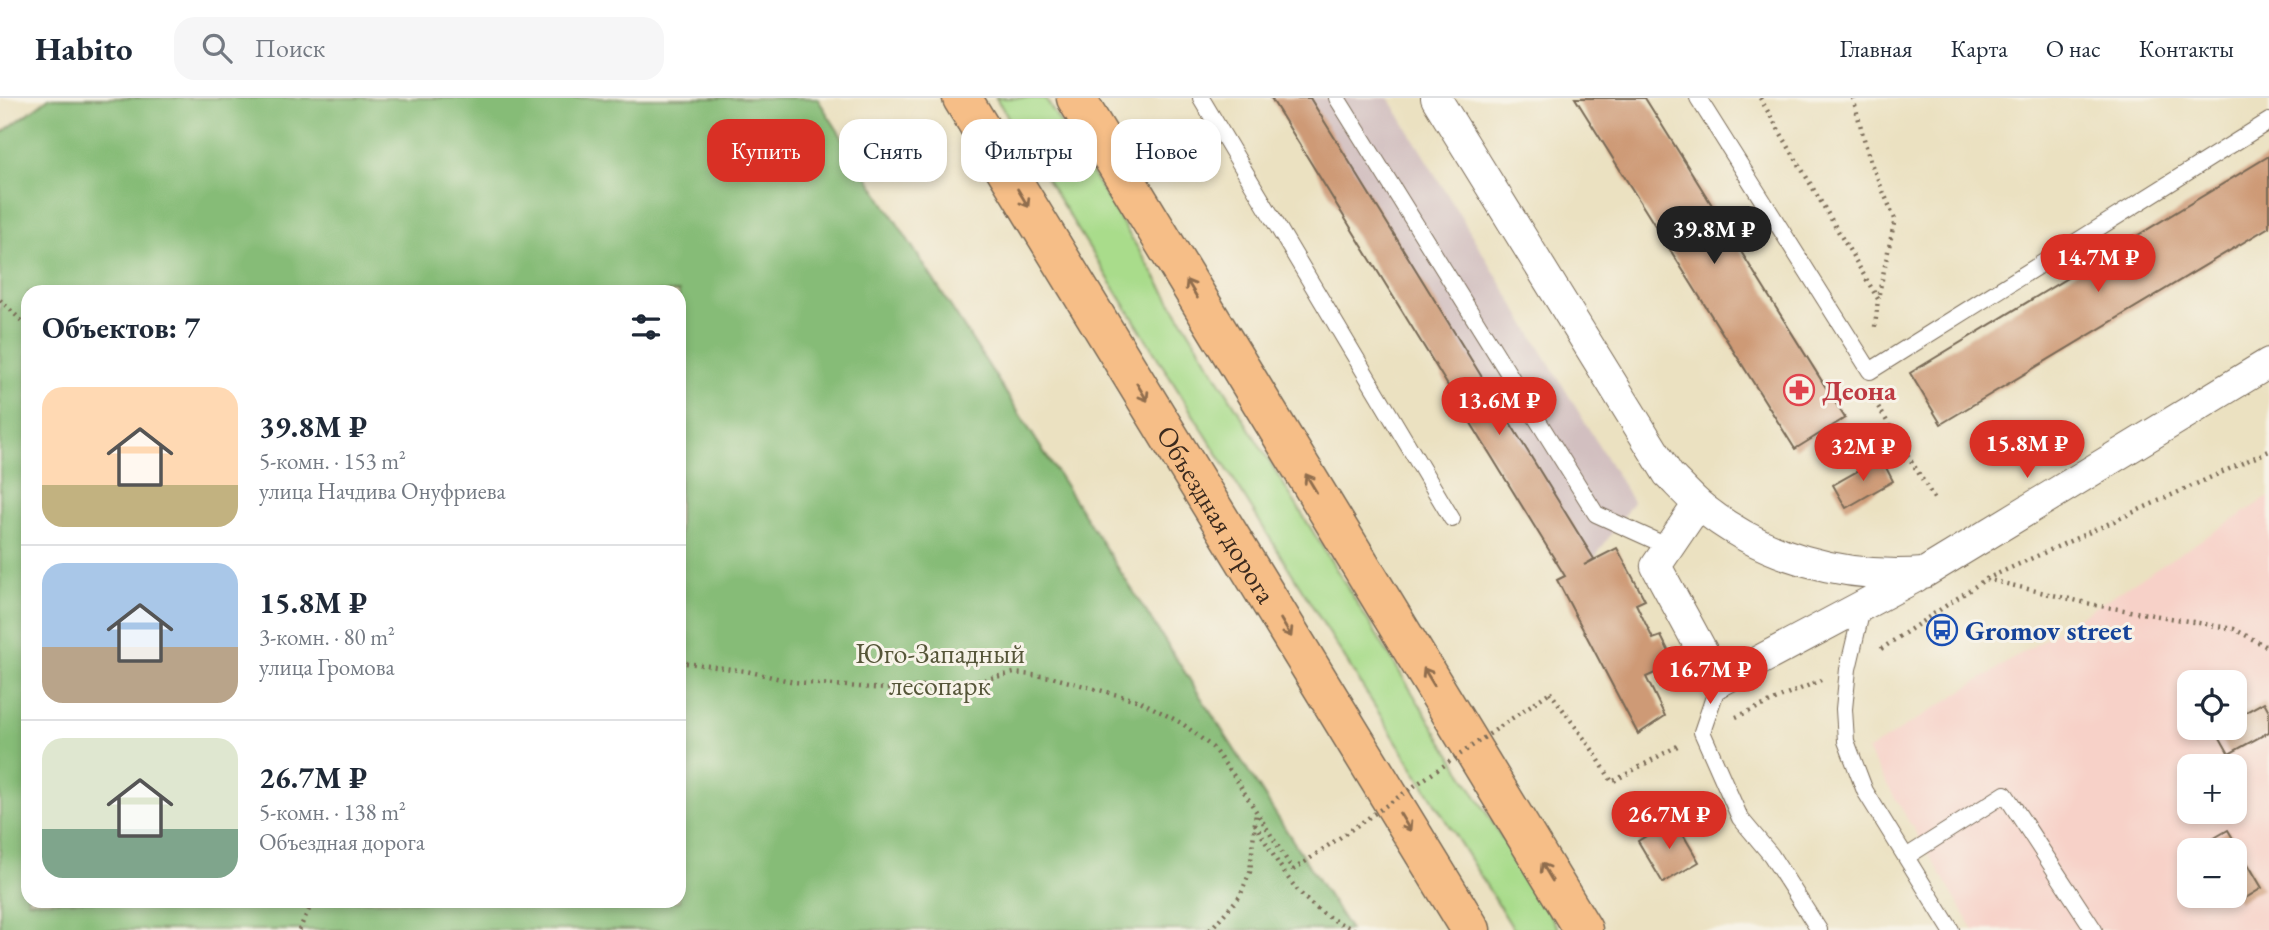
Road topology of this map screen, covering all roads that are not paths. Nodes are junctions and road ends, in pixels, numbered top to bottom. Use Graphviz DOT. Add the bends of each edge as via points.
graph roads {
  1 [pos="962,98"];
  2 [pos="1076,98"];
  3 [pos="1201,98"];
  4 [pos="1338,98"];
  5 [pos="1436,98"];
  6 [pos="1698,98"];
  7 [pos="2269,121"];
  8 [pos="2269,363"];
  9 [pos="1698,504"];
  10 [pos="1452,519"];
  11 [pos="1669,547"];
  12 [pos="1924,573"];
  13 [pos="1863,605"];
  14 [pos="1719,682"];
  15 [pos="1906,857"];
  16 [pos="1471,930"];
  17 [pos="1583,930"];
  18 [pos="1819,930"];
  19 [pos="1951,930"];
  20 [pos="2094,930"];
  1 -- 16 [label="main road, Объездная дорога, one-way"];
  17 -- 2 [label="main road, one-way"];
  3 -- 10 [label="lane"];
  4 -- 11 [label="lane" via="1596,514"];
  5 -- 9 [label="street" via="1668,474"];
  6 -- 7 [label="lane" via="1870,371"];
  8 -- 12 [label="street"];
  9 -- 11 [label="street"];
  9 -- 12 [label="street" via="1773,550 1824,567 1879,574"];
  11 -- 14 [label="street" via="1656,566"];
  12 -- 13 [label="street"];
  13 -- 14 [label="street"];
  13 -- 15 [label="lane" via="1848,669 1846,741 1865,791"];
  14 -- 18 [label="lane" via="1702,732 1740,818 1772,855"];
  15 -- 19 [label="lane"];
  15 -- 20 [label="lane" via="2005,794"];
}
